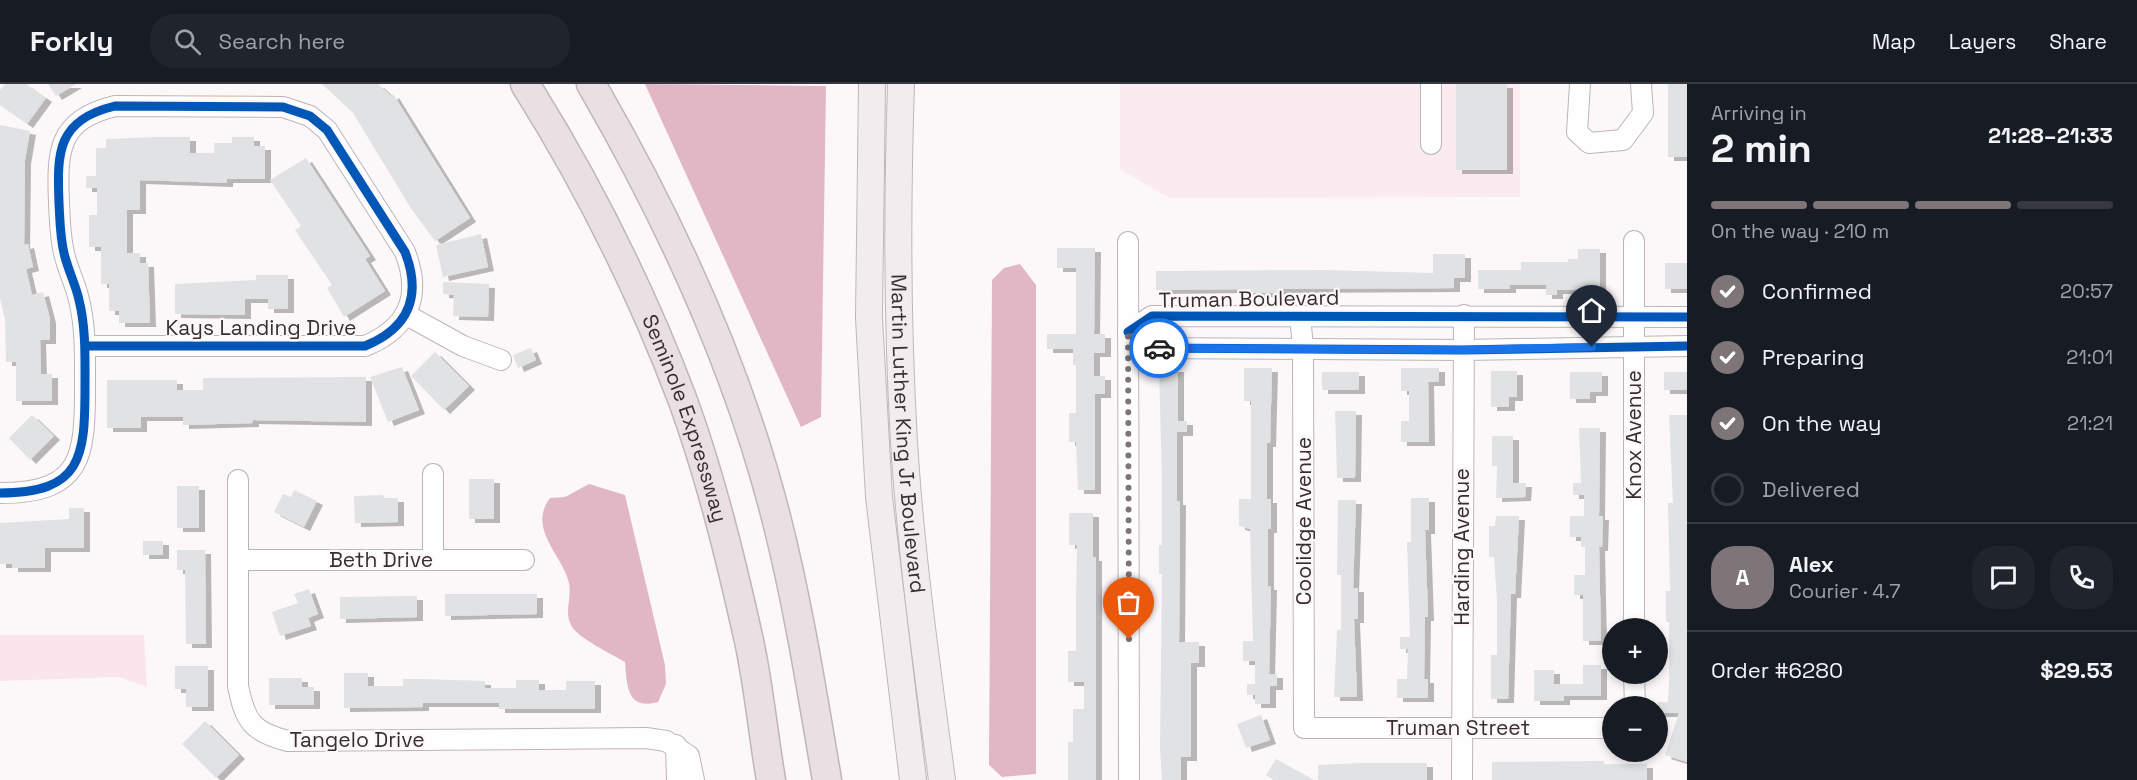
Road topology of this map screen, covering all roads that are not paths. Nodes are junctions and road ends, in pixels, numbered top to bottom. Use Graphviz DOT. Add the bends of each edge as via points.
graph roads {
  1 [pos="525,84"];
  2 [pos="591,84"];
  3 [pos="872,84"];
  4 [pos="901,84"];
  5 [pos="1431,84"];
  6 [pos="1580,84"];
  7 [pos="1641,84"];
  8 [pos="1431,144"];
  9 [pos="1634,241"];
  10 [pos="1128,242"];
  11 [pos="405,314"];
  12 [pos="1300,315"];
  13 [pos="1464,315"];
  14 [pos="1634,317"];
  15 [pos="1687,317"];
  16 [pos="1128,332"];
  17 [pos="85,346"];
  18 [pos="1635,346"];
  19 [pos="1687,346"];
  20 [pos="1303,348"];
  21 [pos="1463,350"];
  22 [pos="501,360"];
  23 [pos="433,474"];
  24 [pos="238,480"];
  25 [pos="0,493"];
  26 [pos="238,560"];
  27 [pos="433,560"];
  28 [pos="524,560"];
  29 [pos="1634,618"];
  30 [pos="1304,728"];
  31 [pos="1462,728"];
  32 [pos="1602,728"];
  33 [pos="676,745"];
  34 [pos="677,780"];
  35 [pos="694,780"];
  36 [pos="771,780"];
  37 [pos="827,780"];
  38 [pos="913,780"];
  39 [pos="942,780"];
  40 [pos="1129,780"];
  41 [pos="1462,780"];
  1 -- 36 [label="highway, Seminole Expressway" via="610,233 683,402 722,528 750,644"];
  2 -- 37 [label="highway" via="638,165 677,245 741,406 776,516"];
  3 -- 38 [label="main road, Martin Luther King Jr Boulevard" via="869,318 878,485"];
  4 -- 39 [label="main road, Martin Luther King Jr Boulevard" via="897,186 904,442 914,562"];
  5 -- 8 [label="street"];
  6 -- 7 [label="street" via="1577,132 1590,143 1623,140 1643,113"];
  9 -- 14 [label="street, Knox Avenue"];
  10 -- 16 [label="street"];
  11 -- 17 [label="street, Kays Landing Drive" via="400,325 383,339 365,346"];
  11 -- 17 [label="street, Kays Landing Drive" via="411,301 413,272 405,252 327,130 310,116 283,107 115,106 98,110 75,125 63,141 57,160 61,238 80,300"];
  11 -- 22 [label="street" via="463,346"];
  12 -- 13 [label="street, Truman Boulevard"];
  12 -- 16 [label="street, Truman Boulevard" via="1152,316"];
  12 -- 20 [label="street, Coolidge Avenue"];
  13 -- 14 [label="street, Truman Boulevard"];
  13 -- 21 [label="street, Harding Avenue"];
  14 -- 15 [label="street, Truman Boulevard"];
  14 -- 18 [label="street, Knox Avenue"];
  16 -- 20 [label="street" via="1148,348"];
  16 -- 40 [label="street"];
  17 -- 25 [label="street, Kays Landing Drive" via="81,455 68,474 48,488"];
  18 -- 19 [label="street"];
  18 -- 21 [label="street"];
  18 -- 29 [label="street, Knox Avenue"];
  20 -- 21 [label="street"];
  20 -- 30 [label="street, Coolidge Avenue"];
  21 -- 31 [label="street, Harding Avenue"];
  23 -- 27 [label="street"];
  24 -- 26 [label="street, Tangelo Drive"];
  26 -- 27 [label="street, Beth Drive"];
  26 -- 33 [label="street, Tangelo Drive" via="238,686 243,708 264,735 288,741 646,738"];
  27 -- 28 [label="street, Beth Drive"];
  30 -- 31 [label="street, Truman Street"];
  31 -- 32 [label="street, Truman Street"];
  31 -- 41 [label="street, Harding Avenue"];
  33 -- 34 [label="street"];
  33 -- 35 [label="street" via="689,756"];
}
